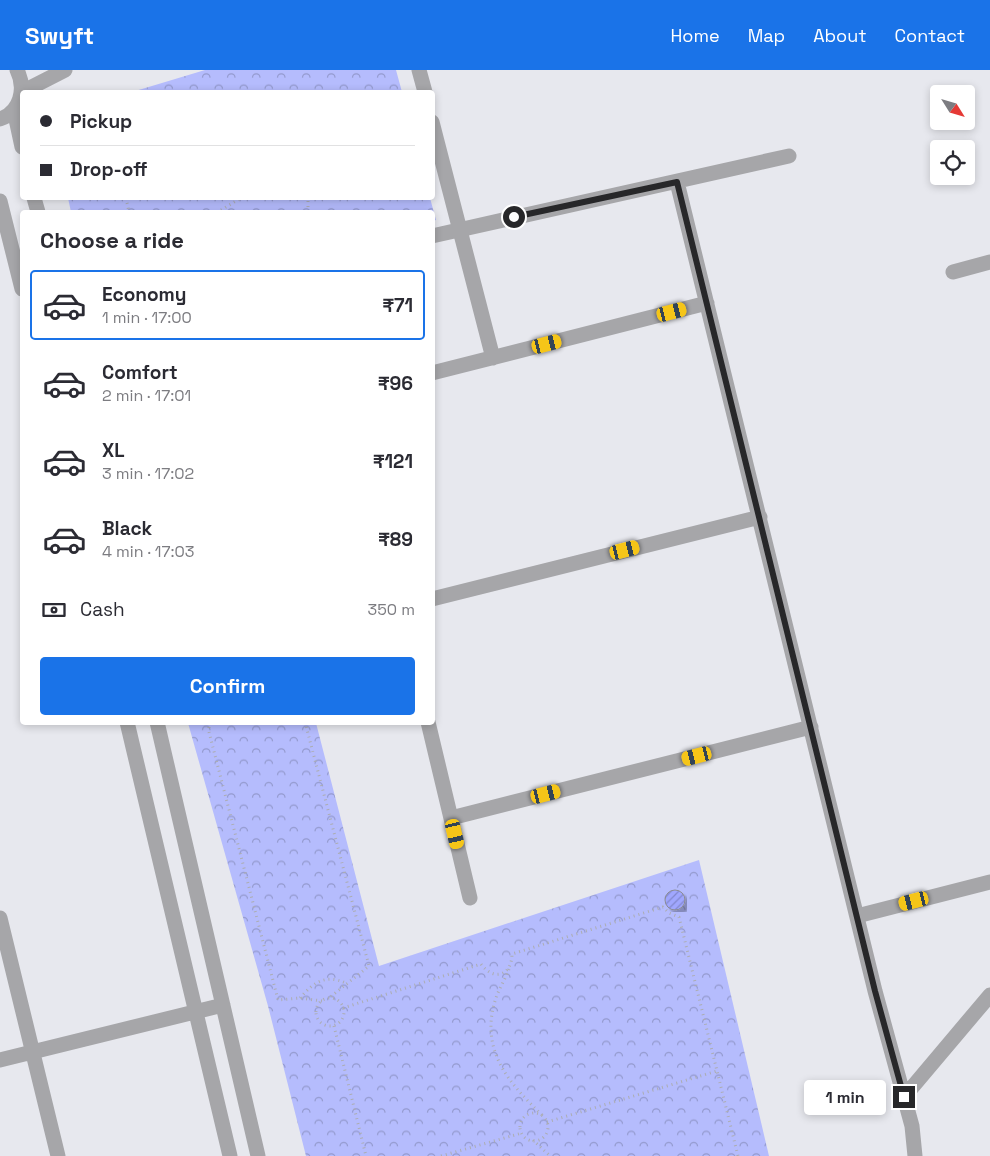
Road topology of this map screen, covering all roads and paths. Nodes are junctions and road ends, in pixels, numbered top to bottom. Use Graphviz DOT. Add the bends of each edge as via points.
graph roads {
  1 [pos="18,70"];
  2 [pos="65,70"];
  3 [pos="419,70"];
  4 [pos="22,90"];
  5 [pos="26,90"];
  6 [pos="424,90"];
  7 [pos="20,96"];
  8 [pos="14,110"];
  9 [pos="0,119"];
  10 [pos="435,133"];
  11 [pos="20,138"];
  12 [pos="789,156"];
  13 [pos="677,182"];
  14 [pos="238,200"];
  15 [pos="0,201"];
  16 [pos="221,210"];
  17 [pos="460,229"];
  18 [pos="435,235"];
  19 [pos="990,262"];
  20 [pos="953,272"];
  21 [pos="20,281"];
  22 [pos="707,303"];
  23 [pos="493,358"];
  24 [pos="435,372"];
  25 [pos="760,517"];
  26 [pos="435,597"];
  27 [pos="129,725"];
  28 [pos="158,725"];
  29 [pos="209,725"];
  30 [pos="306,725"];
  31 [pos="429,725"];
  32 [pos="811,727"];
  33 [pos="451,818"];
  34 [pos="990,882"];
  35 [pos="470,898"];
  36 [pos="857,916"];
  37 [pos="0,918"];
  38 [pos="510,966"];
  39 [pos="346,983"];
  40 [pos="990,995"];
  41 [pos="300,998"];
  42 [pos="329,998"];
  43 [pos="322,1001"];
  44 [pos="223,1005"];
  45 [pos="343,1008"];
  46 [pos="196,1012"];
  47 [pos="334,1026"];
  48 [pos="33,1052"];
  49 [pos="0,1060"];
  50 [pos="717,1071"];
  51 [pos="904,1097"];
  52 [pos="542,1116"];
  53 [pos="547,1122"];
  54 [pos="522,1133"];
  55 [pos="533,1140"];
  56 [pos="58,1156"];
  57 [pos="230,1156"];
  58 [pos="258,1156"];
  59 [pos="366,1156"];
  60 [pos="441,1156"];
  61 [pos="550,1156"];
  62 [pos="738,1156"];
  63 [pos="915,1156"];
  1 -- 4 [label="street"];
  2 -- 5 [label="street"];
  3 -- 6 [label="street"];
  7 -- 8 [label="street"];
  8 -- 9 [label="street"];
  8 -- 11 [label="street"];
  10 -- 17 [label="street"];
  12 -- 13 [label="street"];
  13 -- 17 [label="street"];
  13 -- 22 [label="street"];
  14 -- 16 [label="path"];
  15 -- 21 [label="street"];
  17 -- 18 [label="street"];
  17 -- 23 [label="street"];
  19 -- 20 [label="street"];
  22 -- 23 [label="street"];
  22 -- 25 [label="street"];
  23 -- 24 [label="street"];
  25 -- 26 [label="street"];
  25 -- 32 [label="street"];
  27 -- 46 [label="street"];
  28 -- 44 [label="street"];
  29 -- 41 [label="path" via="278,1000"];
  30 -- 39 [label="path" via="369,966"];
  31 -- 33 [label="street"];
  32 -- 33 [label="street"];
  32 -- 36 [label="street"];
  33 -- 35 [label="street"];
  34 -- 36 [label="street"];
  36 -- 51 [label="street"];
  37 -- 48 [label="street"];
  38 -- 45 [label="path" via="496,975 481,964"];
  38 -- 50 [label="path" via="512,954 664,907 679,917"];
  38 -- 52 [label="path" via="495,1000 493,1041 506,1078"];
  39 -- 41 [label="path" via="331,978 318,981"];
  39 -- 42 [label="path"];
  40 -- 51 [label="street"];
  41 -- 43 [label="path"];
  42 -- 43 [label="path"];
  42 -- 45 [label="path" via="338,1000"];
  43 -- 47 [label="path" via="316,1010 318,1020 325,1026"];
  44 -- 46 [label="street"];
  44 -- 58 [label="street"];
  45 -- 47 [label="path" via="341,1021"];
  46 -- 48 [label="street"];
  46 -- 57 [label="street"];
  47 -- 59 [label="path"];
  48 -- 49 [label="street"];
  48 -- 56 [label="street"];
  50 -- 53 [label="path"];
  50 -- 62 [label="path"];
  51 -- 63 [label="street" via="912,1126"];
  52 -- 53 [label="path"];
  52 -- 54 [label="path" via="533,1113 525,1117 521,1124"];
  53 -- 55 [label="path" via="545,1136"];
  54 -- 55 [label="path"];
  54 -- 60 [label="path"];
  55 -- 61 [label="path"];
}
